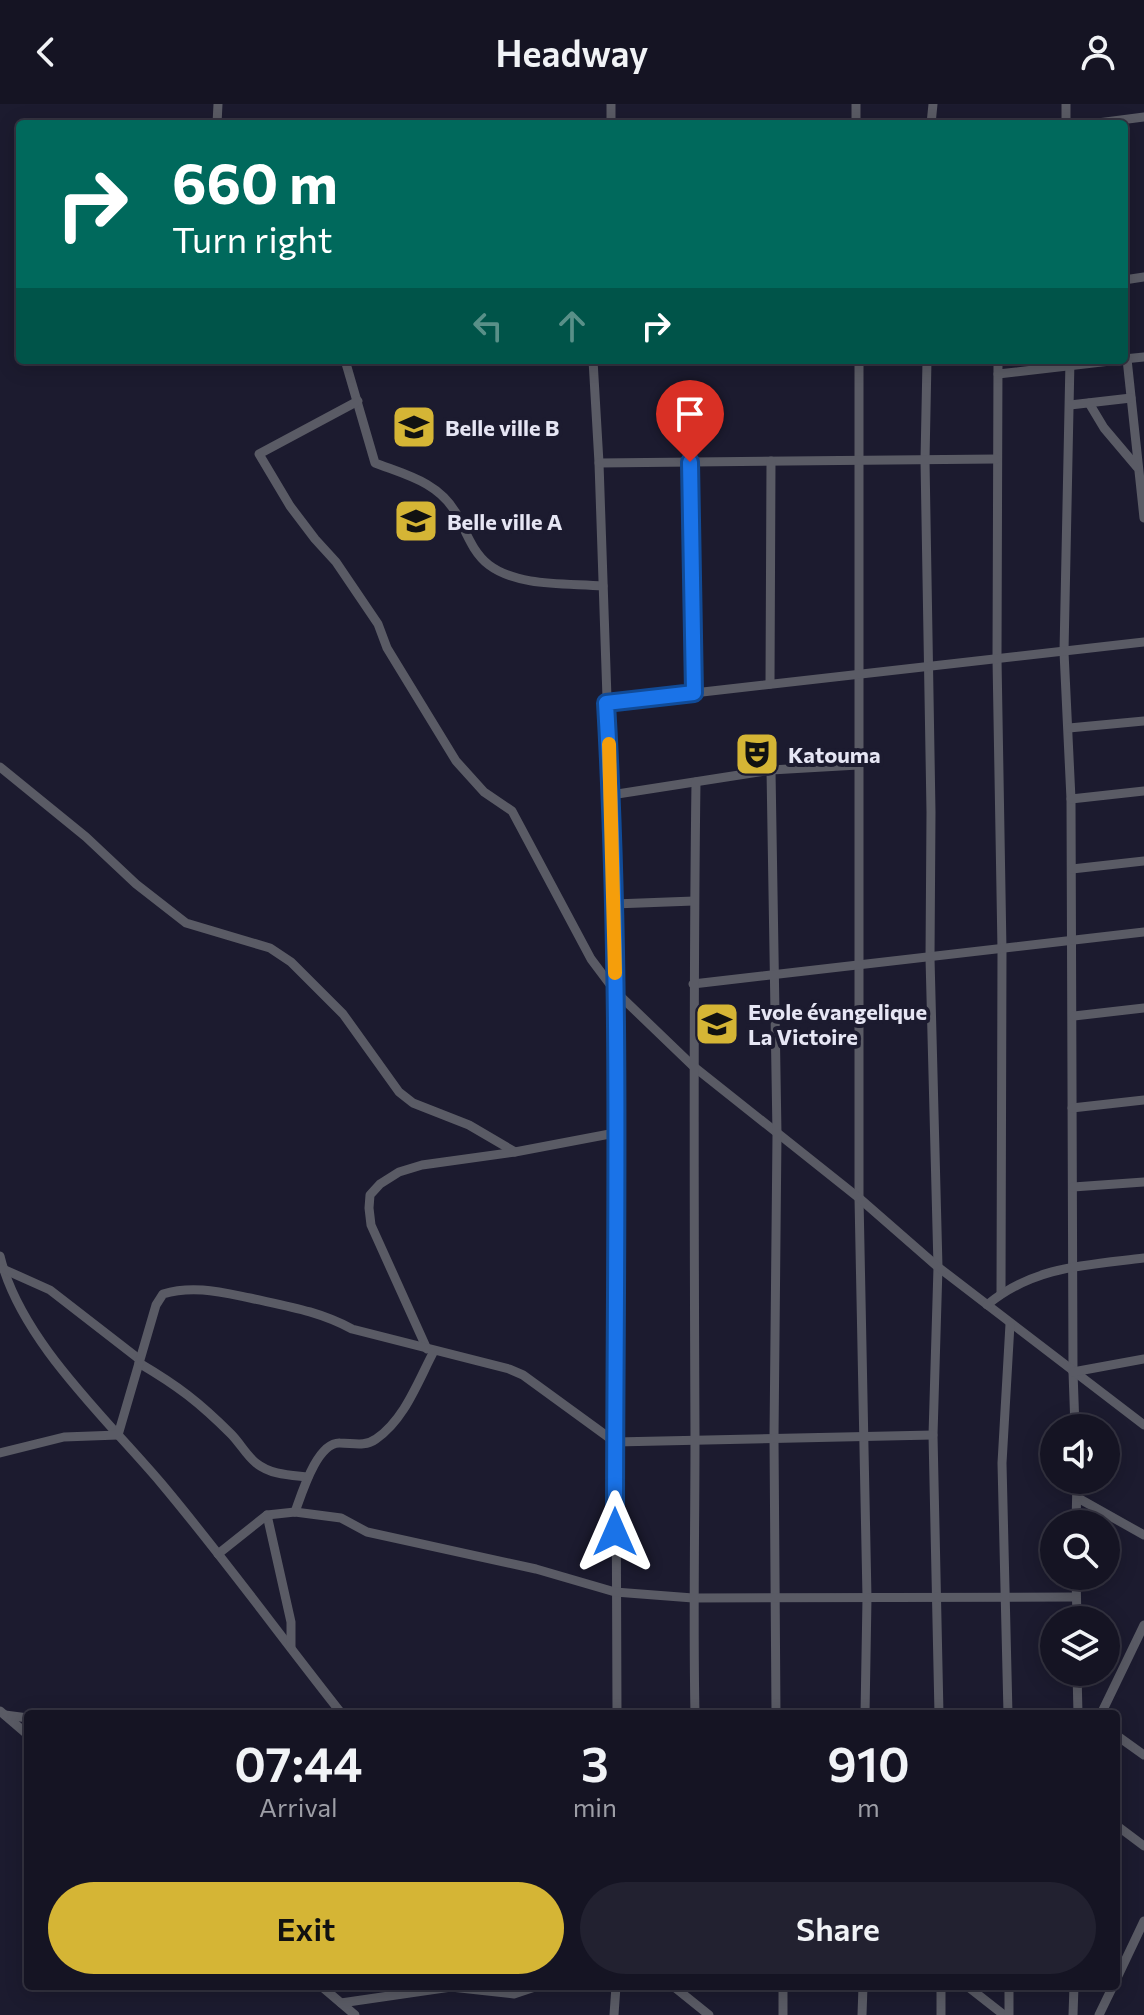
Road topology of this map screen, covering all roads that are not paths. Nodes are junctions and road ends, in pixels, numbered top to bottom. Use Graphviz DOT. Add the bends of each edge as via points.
graph roads {
  1 [pos="1144,117"];
  2 [pos="1121,120"];
  3 [pos="346,364"];
  4 [pos="593,364"];
  5 [pos="859,364"];
  6 [pos="927,364"];
  7 [pos="998,364"];
  8 [pos="1063,364"];
  9 [pos="1070,364"];
  10 [pos="1124,364"];
  11 [pos="998,374"];
  12 [pos="1131,398"];
  13 [pos="358,401"];
  14 [pos="1089,403"];
  15 [pos="1070,405"];
  16 [pos="996,459"];
  17 [pos="925,460"];
  18 [pos="771,461"];
  19 [pos="690,462"];
  20 [pos="860,462"];
  21 [pos="599,463"];
  22 [pos="1137,467"];
  23 [pos="1144,518"];
  24 [pos="603,586"];
  25 [pos="1144,642"];
  26 [pos="1064,652"];
  27 [pos="997,659"];
  28 [pos="927,667"];
  29 [pos="858,675"];
  30 [pos="770,684"];
  31 [pos="694,693"];
  32 [pos="606,703"];
  33 [pos="1144,721"];
  34 [pos="1069,728"];
  35 [pos="858,765"];
  36 [pos="0,767"];
  37 [pos="771,770"];
  38 [pos="696,782"];
  39 [pos="1144,791"];
  40 [pos="611,795"];
  41 [pos="1071,799"];
  42 [pos="1144,861"];
  43 [pos="1072,869"];
  44 [pos="694,901"];
  45 [pos="614,904"];
  46 [pos="1144,932"];
  47 [pos="1070,942"];
  48 [pos="1002,950"];
  49 [pos="930,958"];
  50 [pos="859,966"];
  51 [pos="773,975"];
  52 [pos="693,984"];
  53 [pos="615,991"];
  54 [pos="1144,1008"];
  55 [pos="1074,1016"];
  56 [pos="693,1066"];
  57 [pos="1144,1100"];
  58 [pos="1072,1108"];
  59 [pos="615,1133"];
  60 [pos="777,1134"];
  61 [pos="515,1152"];
  62 [pos="1144,1182"];
  63 [pos="1073,1187"];
  64 [pos="859,1198"];
  65 [pos="0,1256"];
  66 [pos="1144,1258"];
  67 [pos="1072,1266"];
  68 [pos="938,1267"];
  69 [pos="3,1276"];
  70 [pos="1001,1294"];
  71 [pos="987,1305"];
  72 [pos="1010,1324"];
  73 [pos="430,1350"];
  74 [pos="1144,1359"];
  75 [pos="139,1361"];
  76 [pos="1073,1372"];
  77 [pos="1074,1414"];
  78 [pos="1144,1425"];
  79 [pos="118,1435"];
  80 [pos="933,1435"];
  81 [pos="774,1437"];
  82 [pos="862,1438"];
  83 [pos="695,1440"];
  84 [pos="615,1442"];
  85 [pos="0,1453"];
  86 [pos="308,1477"];
  87 [pos="1078,1494"];
  88 [pos="1078,1498"];
  89 [pos="1077,1510"];
  90 [pos="295,1512"];
  91 [pos="267,1515"];
  92 [pos="1144,1535"];
  93 [pos="218,1554"];
  94 [pos="1076,1590"];
  95 [pos="615,1592"];
  96 [pos="775,1597"];
  97 [pos="938,1597"];
  98 [pos="1004,1597"];
  99 [pos="1076,1597"];
  100 [pos="693,1598"];
  101 [pos="867,1598"];
  102 [pos="1076,1606"];
  103 [pos="1144,1625"];
  104 [pos="291,1648"];
  105 [pos="1078,1686"];
  106 [pos="339,1710"];
  107 [pos="617,1710"];
  108 [pos="695,1710"];
  109 [pos="776,1710"];
  110 [pos="865,1710"];
  111 [pos="939,1710"];
  112 [pos="1008,1710"];
  113 [pos="1081,1710"];
  114 [pos="1103,1710"];
  115 [pos="2,1713"];
  116 [pos="24,1717"];
  117 [pos="24,1732"];
  118 [pos="1120,1738"];
  119 [pos="1144,1755"];
  120 [pos="1120,1828"];
  121 [pos="1144,1846"];
  122 [pos="1144,1921"];
  123 [pos="1120,1972"];
  124 [pos="326,1990"];
  125 [pos="430,1990"];
  126 [pos="478,1990"];
  127 [pos="526,1990"];
  128 [pos="613,1990"];
  129 [pos="678,1990"];
  130 [pos="783,1990"];
  131 [pos="863,1990"];
  132 [pos="941,1990"];
  133 [pos="972,1990"];
  134 [pos="1009,1990"];
  135 [pos="1074,1990"];
  136 [pos="1111,1990"];
  137 [pos="341,2003"];
  138 [pos="355,2015"];
  139 [pos="614,2015"];
  140 [pos="709,2015"];
  141 [pos="783,2015"];
  142 [pos="862,2015"];
  143 [pos="941,2015"];
  144 [pos="1006,2015"];
  145 [pos="1073,2015"];
  146 [pos="1099,2015"];
  1 -- 2 [label="street"];
  3 -- 13 [label="street"];
  4 -- 21 [label="street"];
  5 -- 20 [label="street"];
  6 -- 17 [label="street"];
  7 -- 11 [label="street"];
  8 -- 11 [label="street"];
  9 -- 15 [label="street"];
  10 -- 12 [label="street"];
  11 -- 16 [label="street"];
  12 -- 14 [label="street"];
  12 -- 22 [label="street"];
  13 -- 24 [label="street" via="375,463 441,493 490,566 513,577"];
  13 -- 53 [label="street" via="259,454 290,506 378,624 387,648 456,761 484,792 512,811 591,959"];
  14 -- 15 [label="street"];
  14 -- 22 [label="street"];
  15 -- 26 [label="street"];
  16 -- 17 [label="street"];
  16 -- 27 [label="street"];
  17 -- 20 [label="street"];
  17 -- 28 [label="street"];
  18 -- 19 [label="street"];
  18 -- 20 [label="street"];
  18 -- 30 [label="street"];
  19 -- 21 [label="street"];
  19 -- 31 [label="street"];
  20 -- 29 [label="street"];
  21 -- 24 [label="street"];
  22 -- 23 [label="street"];
  24 -- 32 [label="street"];
  25 -- 26 [label="street"];
  26 -- 27 [label="street"];
  26 -- 34 [label="street"];
  27 -- 28 [label="street"];
  27 -- 48 [label="street"];
  28 -- 29 [label="street"];
  28 -- 49 [label="street"];
  29 -- 30 [label="street"];
  29 -- 35 [label="street"];
  30 -- 31 [label="street"];
  31 -- 32 [label="street"];
  32 -- 40 [label="street"];
  33 -- 34 [label="street"];
  34 -- 41 [label="street"];
  35 -- 37 [label="street"];
  35 -- 50 [label="street"];
  36 -- 61 [label="street" via="186,923 270,948 291,962 343,1014 399,1092 413,1103 469,1125"];
  37 -- 38 [label="street"];
  37 -- 51 [label="street"];
  38 -- 40 [label="street"];
  38 -- 44 [label="street"];
  39 -- 41 [label="street"];
  40 -- 45 [label="street"];
  41 -- 43 [label="street"];
  42 -- 43 [label="street"];
  43 -- 47 [label="street"];
  44 -- 45 [label="street"];
  44 -- 52 [label="street"];
  45 -- 53 [label="street"];
  46 -- 47 [label="street"];
  47 -- 48 [label="street"];
  47 -- 55 [label="street"];
  48 -- 49 [label="street"];
  48 -- 70 [label="street"];
  49 -- 50 [label="street"];
  49 -- 68 [label="street"];
  50 -- 51 [label="street"];
  50 -- 64 [label="street"];
  51 -- 52 [label="street"];
  51 -- 60 [label="street"];
  52 -- 56 [label="street"];
  53 -- 56 [label="street"];
  53 -- 59 [label="street"];
  54 -- 55 [label="street"];
  55 -- 58 [label="street"];
  56 -- 60 [label="street"];
  56 -- 83 [label="street"];
  57 -- 58 [label="street"];
  58 -- 63 [label="street"];
  59 -- 61 [label="street"];
  59 -- 84 [label="street"];
  60 -- 64 [label="street"];
  60 -- 81 [label="street"];
  61 -- 73 [label="street" via="422,1165 399,1172 370,1195 371,1225"];
  62 -- 63 [label="street"];
  63 -- 67 [label="street"];
  64 -- 68 [label="street"];
  64 -- 82 [label="street"];
  65 -- 69 [label="street"];
  66 -- 67 [label="street"];
  67 -- 70 [label="street" via="1036,1275"];
  67 -- 76 [label="street"];
  68 -- 71 [label="street"];
  68 -- 80 [label="street"];
  69 -- 75 [label="street" via="50,1290"];
  69 -- 79 [label="street" via="21,1312"];
  70 -- 71 [label="street"];
  71 -- 72 [label="street"];
  72 -- 76 [label="street"];
  72 -- 98 [label="street" via="1002,1463"];
  73 -- 75 [label="street" via="352,1329 308,1310 199,1289 163,1294"];
  73 -- 84 [label="street" via="523,1375"];
  73 -- 86 [label="street" via="392,1426 364,1445 329,1444"];
  74 -- 76 [label="street"];
  75 -- 79 [label="street"];
  75 -- 86 [label="street" via="196,1400 255,1462 274,1473"];
  76 -- 77 [label="street"];
  76 -- 78 [label="street"];
  79 -- 85 [label="street" via="64,1437"];
  79 -- 93 [label="street"];
  80 -- 82 [label="street"];
  80 -- 97 [label="street"];
  81 -- 82 [label="street"];
  81 -- 83 [label="street"];
  81 -- 96 [label="street"];
  82 -- 101 [label="street"];
  83 -- 84 [label="street"];
  83 -- 100 [label="street"];
  84 -- 95 [label="street"];
  86 -- 90 [label="street"];
  87 -- 88 [label="street"];
  88 -- 89 [label="street"];
  88 -- 92 [label="street"];
  90 -- 91 [label="street"];
  90 -- 95 [label="street" via="341,1518 367,1532"];
  91 -- 93 [label="street"];
  91 -- 104 [label="street" via="291,1622"];
  93 -- 104 [label="street"];
  94 -- 99 [label="street"];
  95 -- 100 [label="street"];
  95 -- 107 [label="street"];
  96 -- 100 [label="street"];
  96 -- 101 [label="street"];
  96 -- 109 [label="street"];
  97 -- 98 [label="street"];
  97 -- 101 [label="street"];
  97 -- 111 [label="street"];
  98 -- 99 [label="street"];
  98 -- 112 [label="street"];
  99 -- 102 [label="street"];
  100 -- 108 [label="street"];
  101 -- 110 [label="street"];
  103 -- 114 [label="street"];
  104 -- 106 [label="street"];
  105 -- 113 [label="street"];
  115 -- 116 [label="street"];
  115 -- 117 [label="street"];
  118 -- 119 [label="street"];
  120 -- 121 [label="street"];
  122 -- 123 [label="street"];
  124 -- 137 [label="street"];
  125 -- 137 [label="street"];
  126 -- 127 [label="street"];
  128 -- 139 [label="street"];
  129 -- 140 [label="street"];
  130 -- 141 [label="street"];
  131 -- 142 [label="street"];
  132 -- 143 [label="street"];
  133 -- 144 [label="street"];
  134 -- 144 [label="street"];
  135 -- 145 [label="street"];
  136 -- 146 [label="street"];
  137 -- 138 [label="street"];
}
